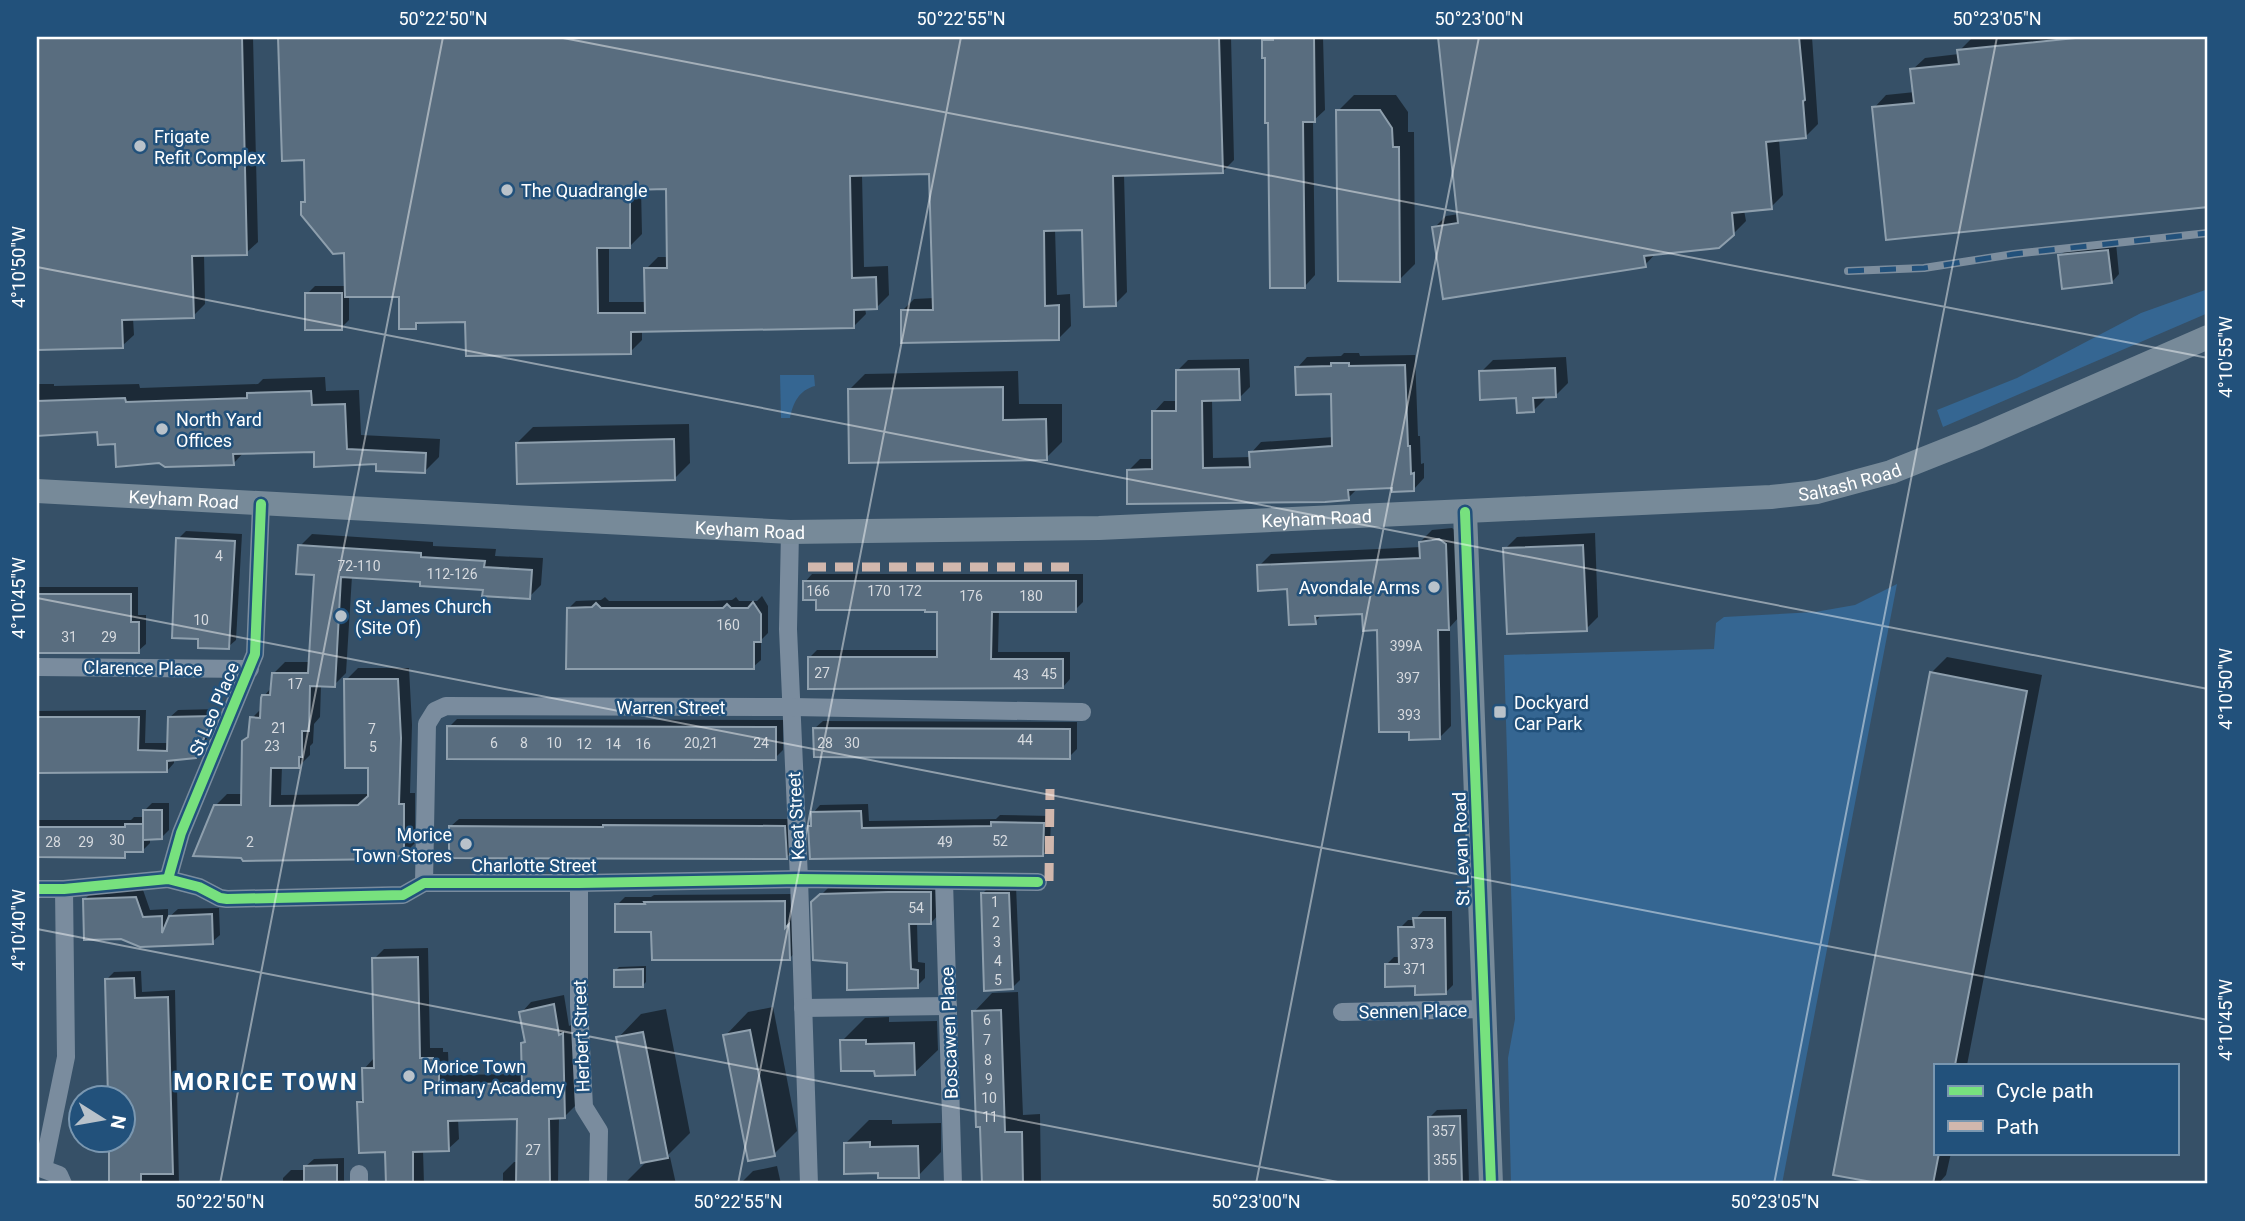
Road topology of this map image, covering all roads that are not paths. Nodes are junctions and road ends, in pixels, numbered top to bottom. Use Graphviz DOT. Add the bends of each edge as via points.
graph roads {
  1 [pos="2208,337"];
  2 [pos="37,491"];
  3 [pos="261,504"];
  4 [pos="1465,512"];
  5 [pos="790,532"];
  6 [pos="37,667"];
  7 [pos="250,668"];
  8 [pos="792,707"];
  9 [pos="1082,712"];
  10 [pos="168,879"];
  11 [pos="799,879"];
  12 [pos="944,881"];
  13 [pos="1038,882"];
  14 [pos="425,883"];
  15 [pos="579,883"];
  16 [pos="37,889"];
  17 [pos="64,889"];
  18 [pos="948,1006"];
  19 [pos="803,1008"];
  20 [pos="1485,1009"];
  21 [pos="1342,1012"];
  22 [pos="40,1169"];
  23 [pos="63,1184"];
  24 [pos="597,1184"];
  25 [pos="809,1184"];
  26 [pos="953,1184"];
  27 [pos="1490,1184"];
  1 -- 4 [label="main road, Saltash Road" via="1979,437 1852,484 1771,497"];
  2 -- 3 [label="main road, Keyham Road"];
  3 -- 5 [label="main road, Keyham Road"];
  3 -- 7 [label="street, St Leo Place" via="255,654"];
  4 -- 5 [label="main road, Keyham Road" via="1099,528"];
  4 -- 20 [label="main road, St Levan Road"];
  5 -- 8 [label="street, Keat Street"];
  6 -- 7 [label="street, Clarence Place"];
  7 -- 10 [label="street, St Leo Place" via="181,833"];
  8 -- 9 [label="street, Warren Street"];
  8 -- 11 [label="street, Keat Street"];
  8 -- 14 [label="street, Warren Street" via="446,706 435,711 427,724"];
  10 -- 14 [label="street, Charlotte Street" via="227,899 403,895"];
  10 -- 17 [label="street, Charlotte Street"];
  11 -- 12 [label="street, Charlotte Street"];
  11 -- 15 [label="street, Charlotte Street"];
  11 -- 19 [label="street, Keat Street"];
  12 -- 13 [label="street, Charlotte Street"];
  12 -- 18 [label="street, Boscawen Place"];
  14 -- 15 [label="street, Charlotte Street"];
  15 -- 24 [label="street, Herbert Street" via="584,1107 599,1131"];
  16 -- 17 [label="street, Charlotte Street"];
  17 -- 22 [label="street" via="66,1057"];
  18 -- 19 [label="street"];
  18 -- 26 [label="street, Boscawen Place"];
  19 -- 25 [label="street, Keat Street"];
  20 -- 21 [label="street, Sennen Place"];
  20 -- 27 [label="main road, St Levan Road"];
  22 -- 23 [label="street" via="59,1175"];
}
